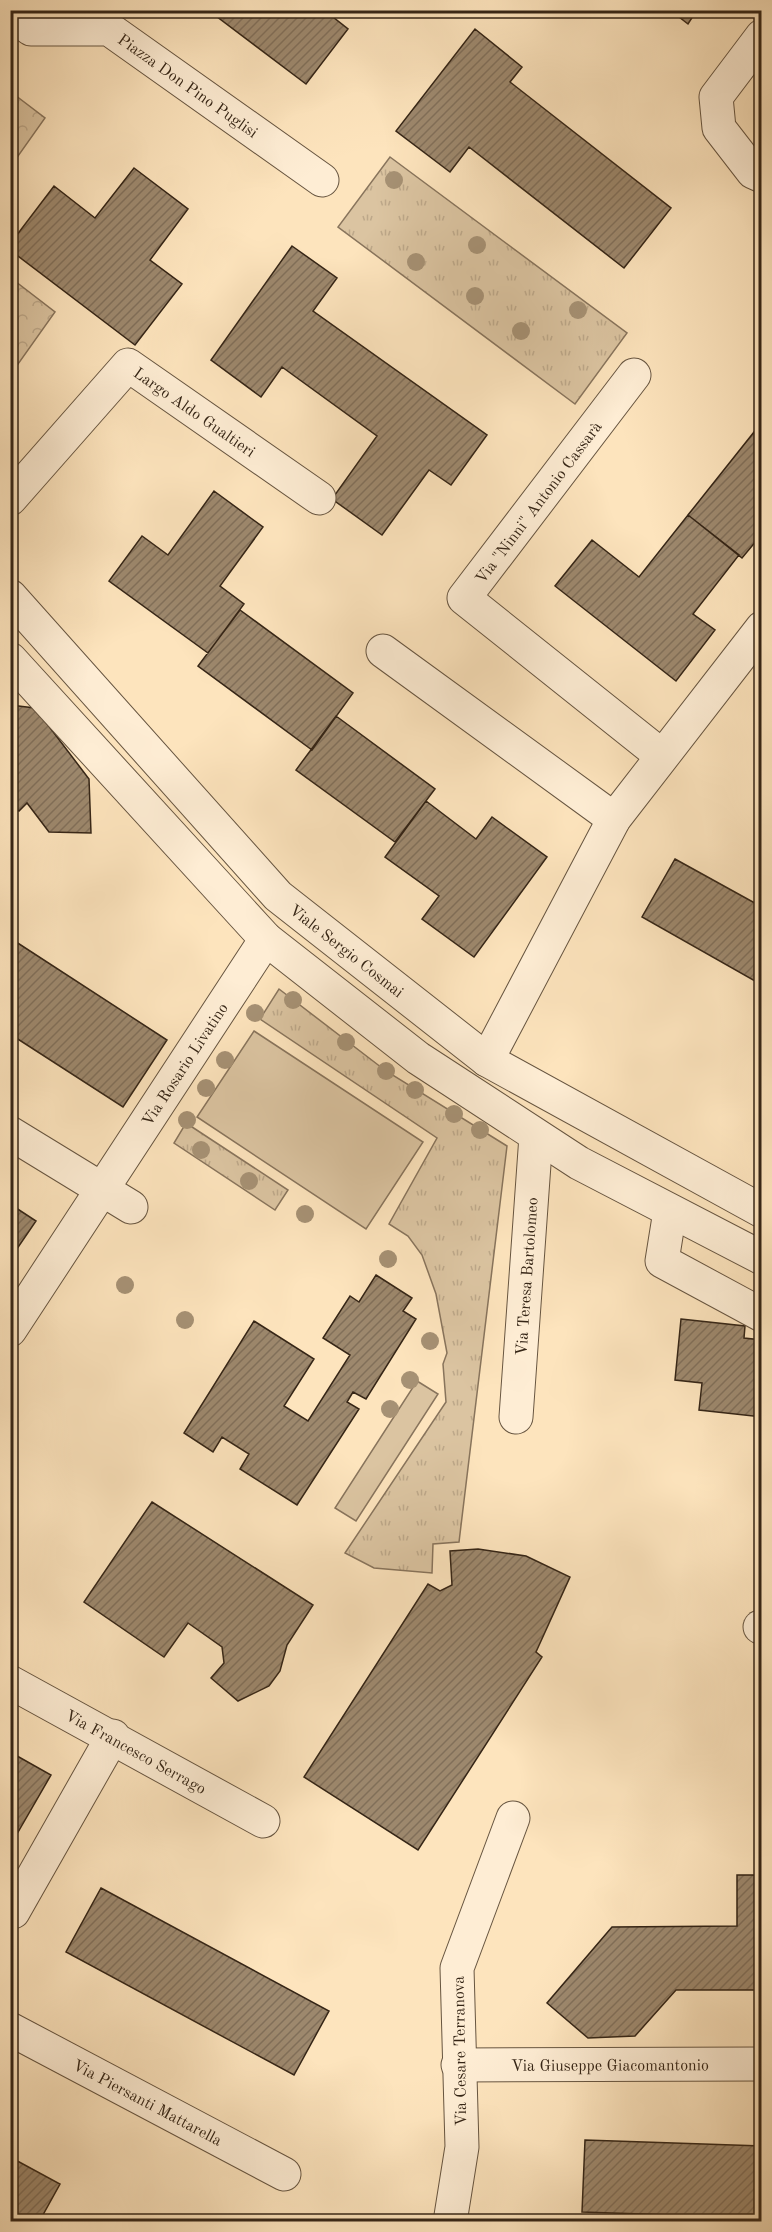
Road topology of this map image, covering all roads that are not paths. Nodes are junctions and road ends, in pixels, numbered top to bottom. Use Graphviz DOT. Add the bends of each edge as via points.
graph roads {
  1 [pos="10,14"];
  2 [pos="762,36"];
  3 [pos="762,176"];
  4 [pos="322,180"];
  5 [pos="634,375"];
  6 [pos="319,498"];
  7 [pos="10,499"];
  8 [pos="10,596"];
  9 [pos="762,628"];
  10 [pos="383,651"];
  11 [pos="10,659"];
  12 [pos="662,756"];
  13 [pos="614,819"];
  14 [pos="266,939"];
  15 [pos="487,1060"];
  16 [pos="10,1133"];
  17 [pos="536,1136"];
  18 [pos="102,1189"];
  19 [pos="131,1207"];
  20 [pos="670,1211"];
  21 [pos="762,1211"];
  22 [pos="762,1258"];
  23 [pos="762,1315"];
  24 [pos="10,1330"];
  25 [pos="516,1417"];
  26 [pos="10,1682"];
  27 [pos="112,1736"];
  28 [pos="513,1818"];
  29 [pos="263,1821"];
  30 [pos="11,1914"];
  31 [pos="10,2029"];
  32 [pos="762,2064"];
  33 [pos="458,2065"];
  34 [pos="284,2174"];
  35 [pos="450,2222"];
  1 -- 4 [label="street, Piazza Don Pino Puglisi" via="31,29 109,29"];
  2 -- 3 [label="street" via="716,97 718,128 753,172"];
  5 -- 12 [label="street, Via \"Ninni\" Antonio Cassarà" via="464,598"];
  6 -- 7 [label="street, Largo Aldo Gualtieri" via="128,365"];
  8 -- 15 [label="street, Viale Sergio Cosmai" via="278,896"];
  9 -- 12 [label="street"];
  10 -- 13 [label="street"];
  11 -- 14 [label="street"];
  12 -- 13 [label="street"];
  13 -- 15 [label="street"];
  14 -- 17 [label="street" via="418,1058"];
  14 -- 18 [label="street, Via Rosario Livatino"];
  15 -- 21 [label="street, Viale Sergio Cosmai"];
  16 -- 18 [label="street"];
  17 -- 20 [label="street" via="579,1164"];
  17 -- 25 [label="street, Via Teresa Bartolomeo"];
  18 -- 19 [label="street"];
  18 -- 24 [label="street, Via Rosario Livatino"];
  20 -- 22 [label="street"];
  20 -- 23 [label="street" via="662,1261"];
  26 -- 27 [label="street, Via Francesco Serrago"];
  27 -- 29 [label="street, Via Francesco Serrago"];
  27 -- 30 [label="street"];
  28 -- 33 [label="street, Via Cesare Terranova" via="457,1968"];
  31 -- 34 [label="street, Via Piersanti Mattarella"];
  32 -- 33 [label="street, Via Giuseppe Giacomantonio"];
  33 -- 35 [label="street, Via Cesare Terranova" via="462,2146"];
}
